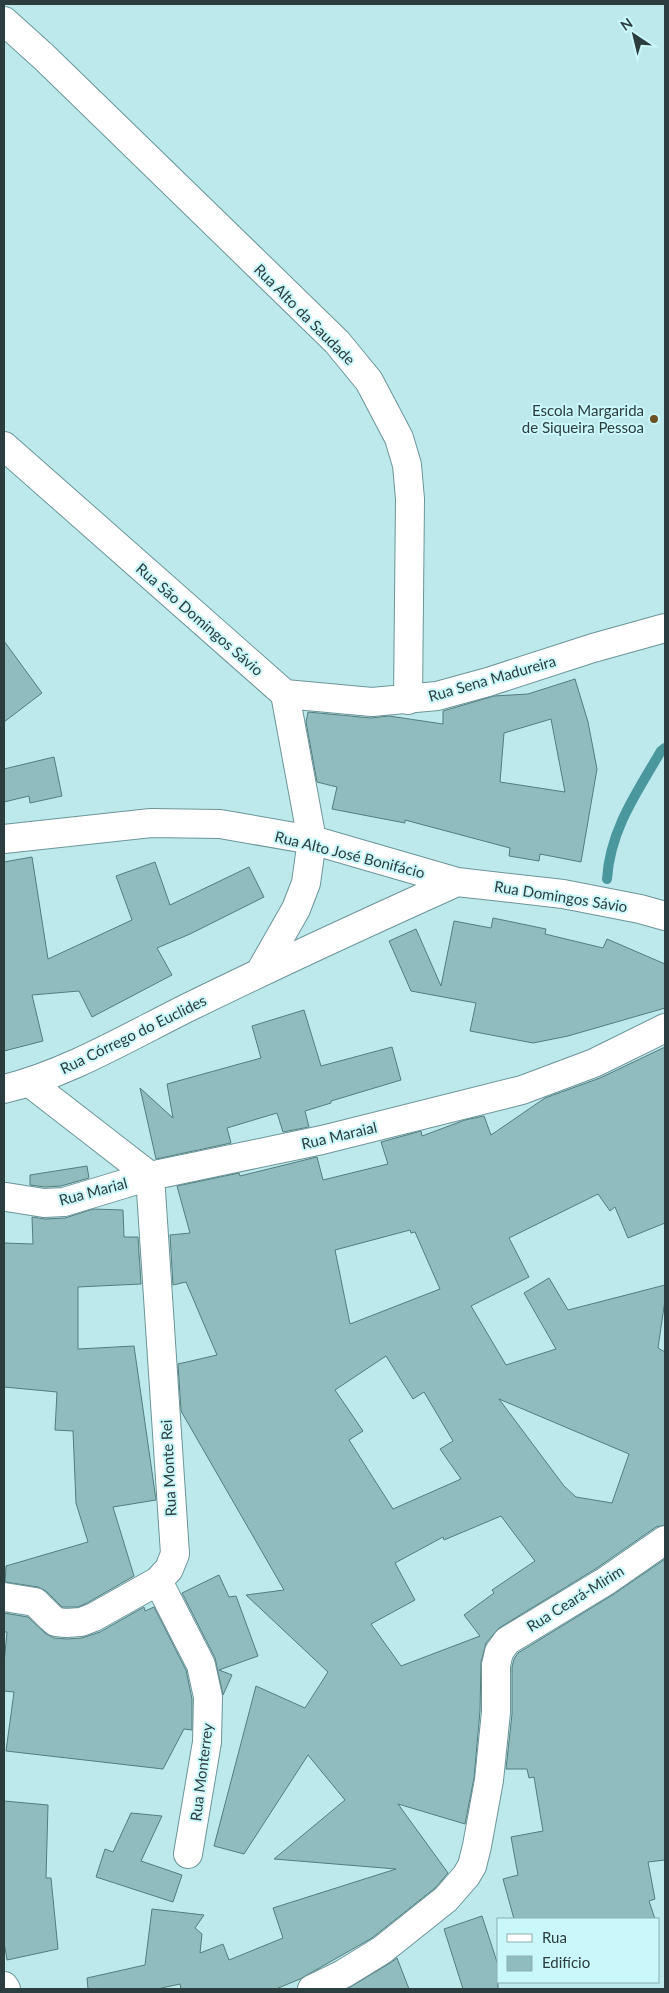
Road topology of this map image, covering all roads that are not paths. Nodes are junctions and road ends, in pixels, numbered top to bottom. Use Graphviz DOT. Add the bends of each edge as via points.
graph roads {
  1 [pos="4,21"];
  2 [pos="4,446"];
  3 [pos="665,628"];
  4 [pos="285,694"];
  5 [pos="408,700"];
  6 [pos="4,839"];
  7 [pos="312,840"];
  8 [pos="456,882"];
  9 [pos="665,916"];
  10 [pos="260,972"];
  11 [pos="665,1028"];
  12 [pos="17,1086"];
  13 [pos="150,1176"];
  14 [pos="6,1197"];
  15 [pos="665,1540"];
  16 [pos="158,1581"];
  17 [pos="4,1597"];
  18 [pos="188,1854"];
  19 [pos="312,1989"];
  1 -- 5 [label="street, Rua Alto da Saudade" via="337,342 369,381 399,438 407,465 410,499"];
  2 -- 4 [label="street, Rua São Domingos Sávio"];
  3 -- 5 [label="street, Rua Sena Madureira" via="488,682"];
  4 -- 5 [label="street, Rua Sena Madureira" via="372,702"];
  4 -- 7 [label="street"];
  6 -- 7 [label="street, Rua Alto José Bonifácio" via="151,822 220,824"];
  7 -- 8 [label="street, Rua Alto José Bonifácio"];
  7 -- 10 [label="street" via="306,883 296,909"];
  8 -- 9 [label="street, Rua Domingos Sávio" via="563,894"];
  8 -- 10 [label="street, Rua Córrego do Euclides"];
  10 -- 12 [label="street, Rua Córrego do Euclides" via="88,1057"];
  11 -- 13 [label="street, Rua Maraial" via="594,1063 522,1090 322,1140"];
  12 -- 13 [label="street"];
  13 -- 14 [label="street, Rua Marial" via="64,1202"];
  13 -- 16 [label="street, Rua Monte Rei" via="175,1554"];
  15 -- 19 [label="street, Rua Ceará-Mirim" via="606,1581 506,1641 496,1665 496,1712 489,1780 472,1866 446,1899 382,1950"];
  16 -- 17 [label="street, Rua Monte Rei" via="81,1622 56,1622 35,1602"];
  16 -- 18 [label="street, Rua Monterrey" via="201,1666 208,1697 207,1742"];
}
